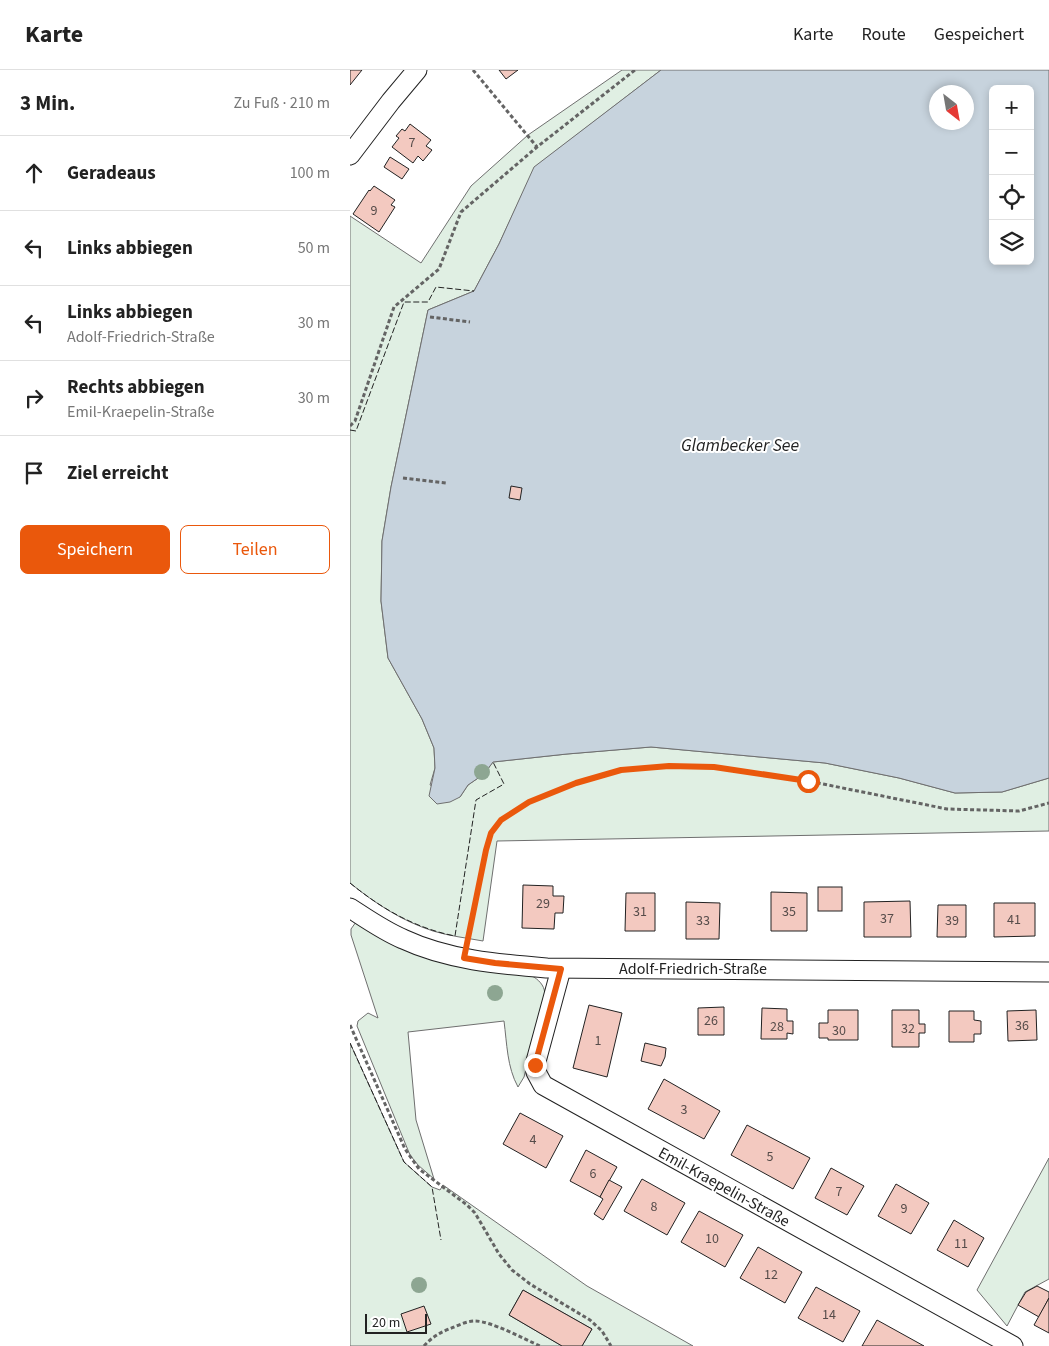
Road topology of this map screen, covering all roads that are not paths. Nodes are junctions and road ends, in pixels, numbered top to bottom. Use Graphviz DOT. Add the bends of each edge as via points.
graph roads {
  1 [pos="417,70"];
  2 [pos="350,155"];
  3 [pos="350,908"];
  4 [pos="561,969"];
  5 [pos="1049,972"];
  6 [pos="1013,1346"];
  1 -- 2 [label="street"];
  3 -- 4 [label="street, Adolf-Friedrich-Straße" via="377,926 431,950 495,963"];
  4 -- 5 [label="street, Adolf-Friedrich-Straße"];
  4 -- 6 [label="street, Emil-Kraepelin-Straße" via="535,1065 544,1085"];
}
